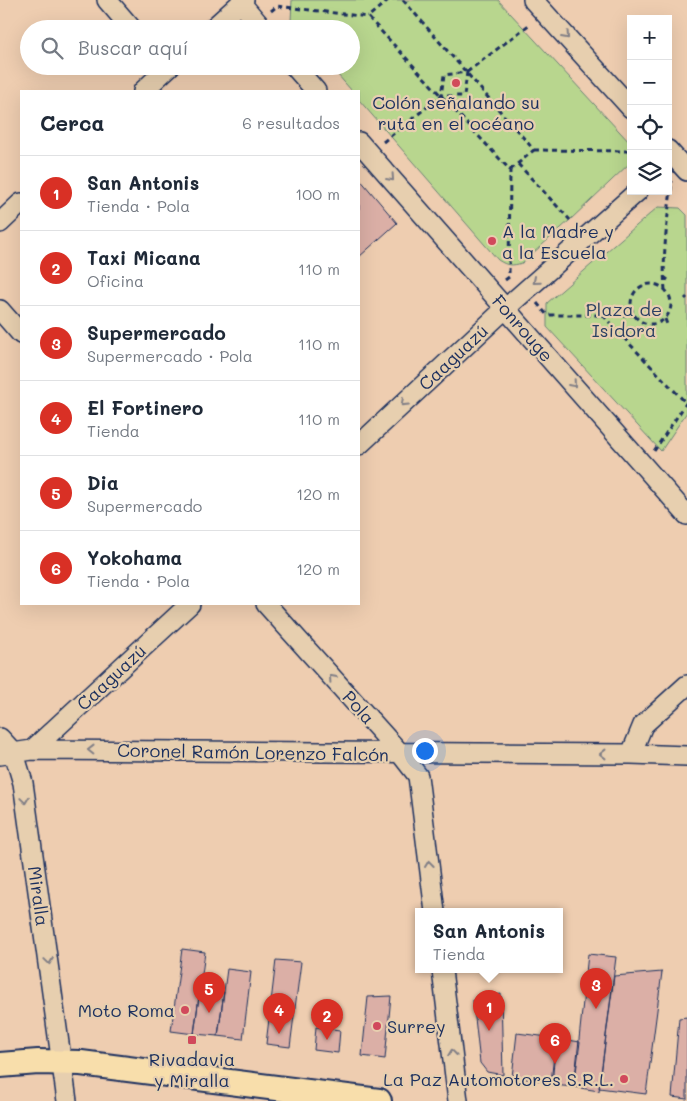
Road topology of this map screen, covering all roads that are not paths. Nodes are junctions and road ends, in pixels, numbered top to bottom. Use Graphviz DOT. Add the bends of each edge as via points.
graph roads {
  1 [pos="107,0"];
  2 [pos="242,2"];
  3 [pos="538,6"];
  4 [pos="124,20"];
  5 [pos="222,20"];
  6 [pos="256,20"];
  7 [pos="160,75"];
  8 [pos="302,75"];
  9 [pos="144,90"];
  10 [pos="315,90"];
  11 [pos="628,105"];
  12 [pos="363,146"];
  13 [pos="633,195"];
  14 [pos="20,204"];
  15 [pos="0,223"];
  16 [pos="506,308"];
  17 [pos="0,310"];
  18 [pos="20,333"];
  19 [pos="360,444"];
  20 [pos="687,515"];
  21 [pos="189,605"];
  22 [pos="267,605"];
  23 [pos="687,685"];
  24 [pos="0,738"];
  25 [pos="15,752"];
  26 [pos="400,753"];
  27 [pos="631,754"];
  28 [pos="687,756"];
  29 [pos="434,908"];
  30 [pos="442,973"];
  31 [pos="62,1062"];
  32 [pos="0,1065"];
  33 [pos="67,1101"];
  34 [pos="379,1101"];
  35 [pos="458,1101"];
  1 -- 4 [label="street"];
  2 -- 5 [label="street"];
  2 -- 6 [label="street"];
  3 -- 11 [label="street, one-way"];
  7 -- 9 [label="street"];
  8 -- 10 [label="street"];
  12 -- 16 [label="street, Fonrouge, one-way"];
  13 -- 16 [label="street, Caaguazú, one-way"];
  14 -- 15 [label="street"];
  16 -- 19 [label="street, Caaguazú, one-way"];
  16 -- 20 [label="street, Fonrouge, one-way"];
  17 -- 18 [label="street"];
  21 -- 25 [label="street, Caaguazú"];
  26 -- 22 [label="street, Pola, one-way"];
  23 -- 27 [label="street" via="643,725"];
  24 -- 25 [label="street, Miralla"];
  26 -- 25 [label="street, Coronel Ramón Lorenzo Falcón, one-way"];
  25 -- 31 [label="street, Miralla, one-way" via="23,783"];
  27 -- 26 [label="street, Coronel Ramón Lorenzo Falcón, one-way"];
  29 -- 26 [label="street, Pola, one-way" via="418,776"];
  27 -- 28 [label="street, Coronel Ramón Lorenzo Falcón"];
  35 -- 30 [label="street, one-way"];
  31 -- 32 [label="main road"];
  31 -- 33 [label="street, Miralla"];
  31 -- 34 [label="main road"];
}
